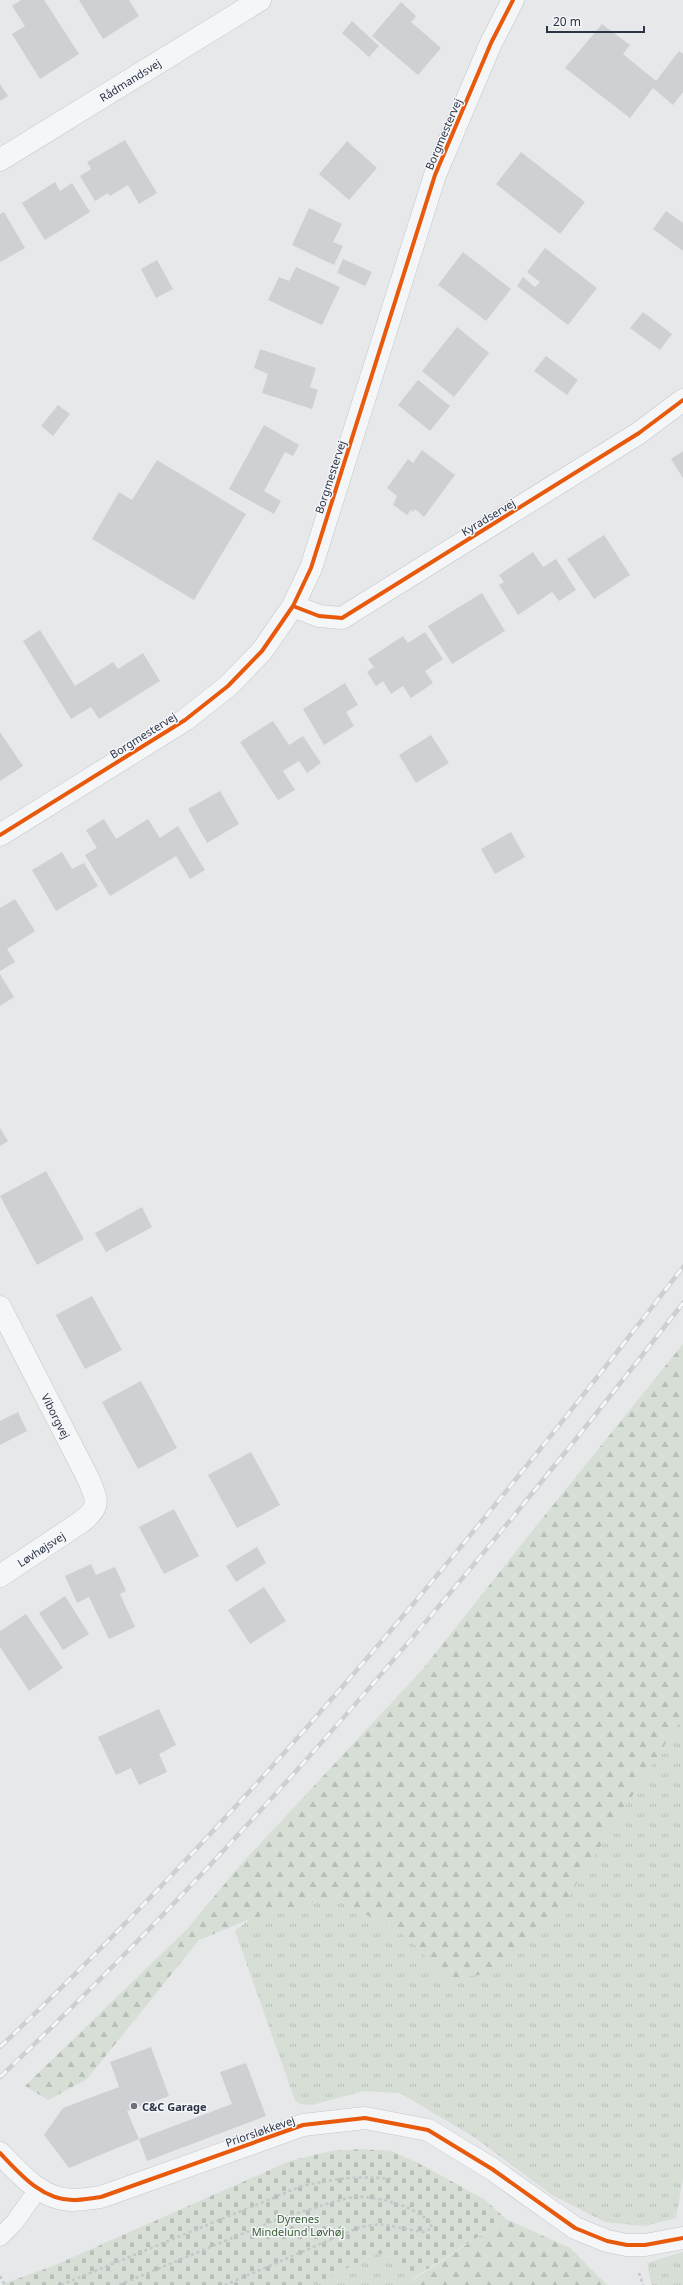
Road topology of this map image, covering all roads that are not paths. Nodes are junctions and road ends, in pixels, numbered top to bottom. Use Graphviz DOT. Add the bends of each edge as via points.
graph roads {
  1 [pos="260,0"];
  2 [pos="513,0"];
  3 [pos="0,160"];
  4 [pos="683,400"];
  5 [pos="293,606"];
  6 [pos="0,835"];
  7 [pos="0,1307"];
  8 [pos="81,1522"];
  9 [pos="0,1576"];
  10 [pos="0,2153"];
  11 [pos="39,2188"];
  12 [pos="0,2237"];
  13 [pos="683,2238"];
  1 -- 3 [label="street, Rådmandsvej"];
  2 -- 5 [label="street, Borgmestervej" via="491,43 435,175 311,568"];
  4 -- 5 [label="street, Kyradservej" via="639,433 342,618 319,616"];
  5 -- 6 [label="street, Borgmestervej" via="262,651 228,686 185,720"];
  7 -- 8 [label="street, Viborgvej" via="96,1498 94,1512"];
  8 -- 9 [label="street, Løvhøjsvej"];
  10 -- 11 [label="street, Priorsløkkevej" via="26,2180"];
  11 -- 12 [label="lane" via="14,2223"];
  11 -- 13 [label="street, Priorsløkkevej" via="72,2200 101,2197 304,2125 365,2118 428,2130 492,2169 575,2228 607,2241 639,2245"];
}
